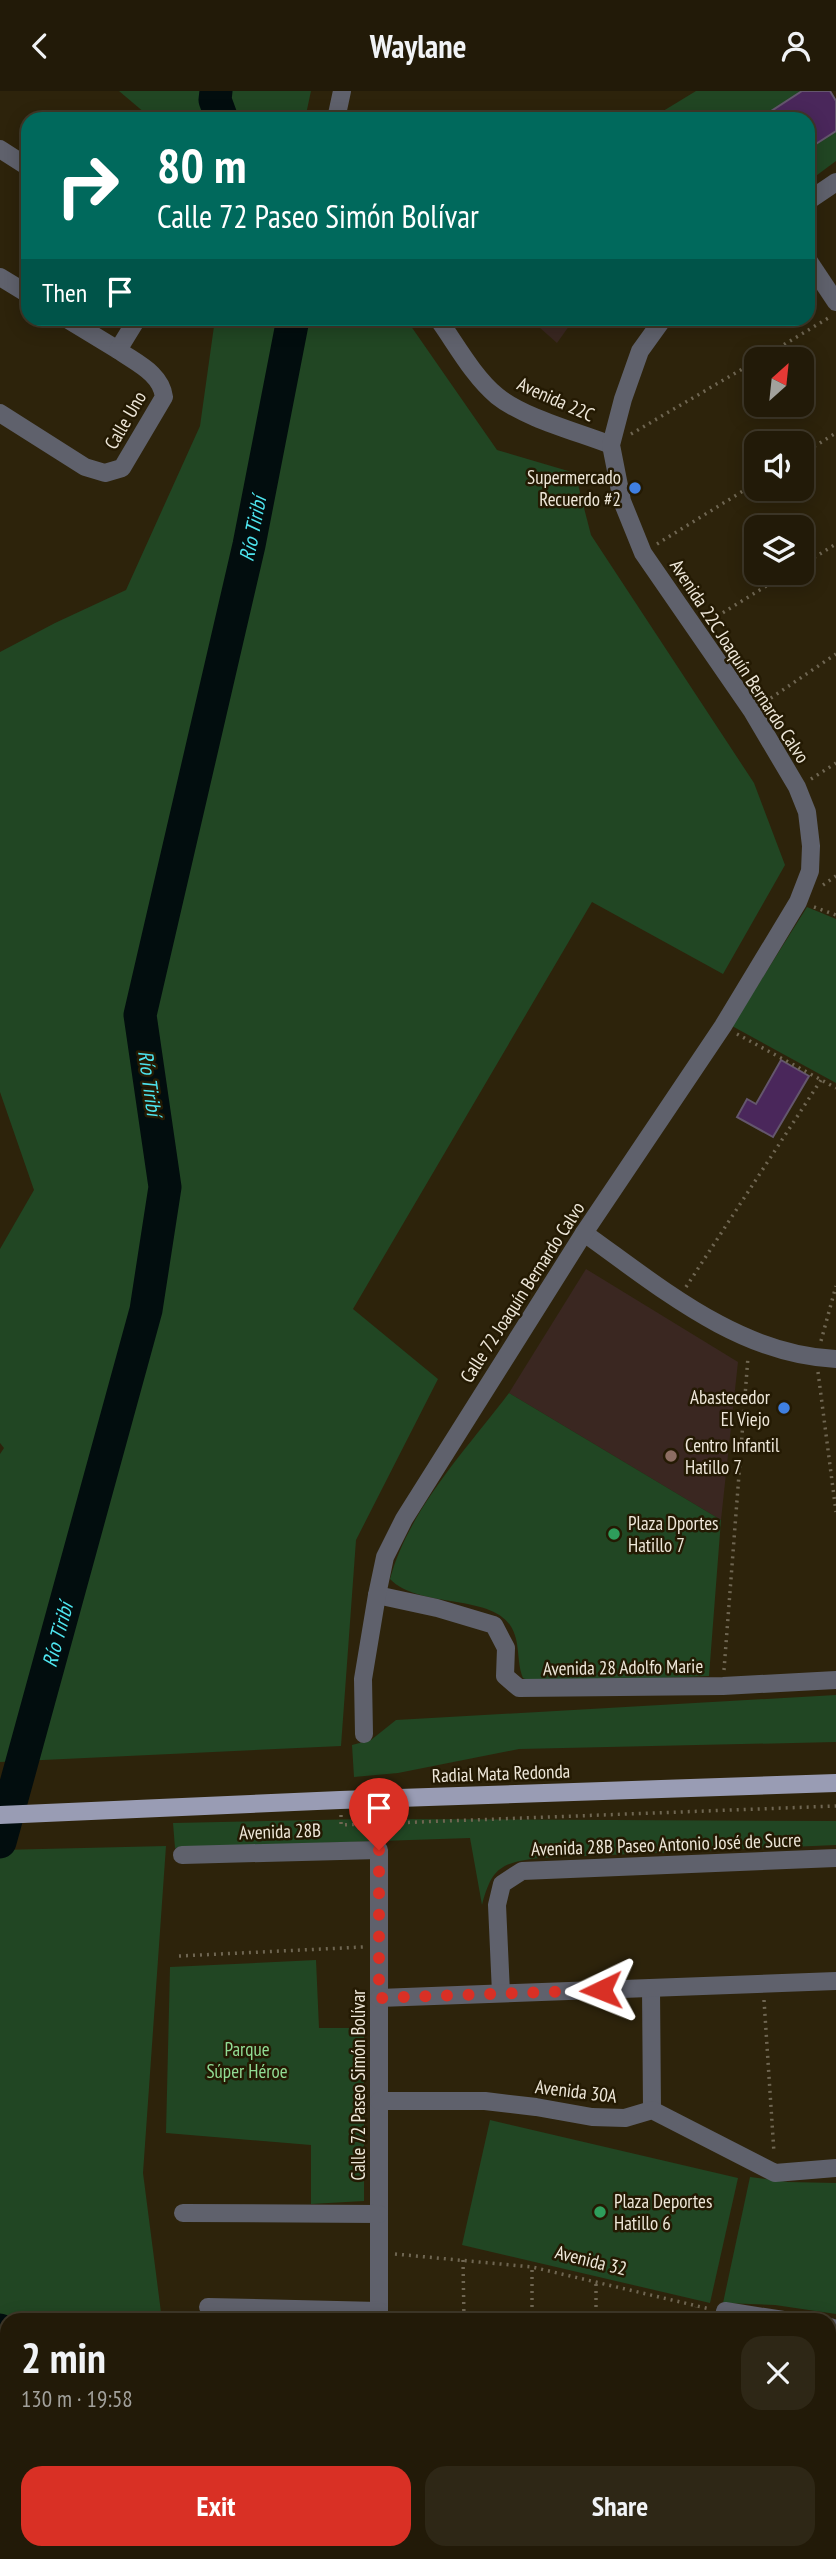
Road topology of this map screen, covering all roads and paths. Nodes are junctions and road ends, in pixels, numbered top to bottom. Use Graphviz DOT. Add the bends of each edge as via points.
graph roads {
  1 [pos="342,91"];
  2 [pos="338,112"];
  3 [pos="0,149"];
  4 [pos="21,162"];
  5 [pos="836,182"];
  6 [pos="815,196"];
  7 [pos="815,270"];
  8 [pos="0,277"];
  9 [pos="21,290"];
  10 [pos="836,302"];
  11 [pos="836,314"];
  12 [pos="79,326"];
  13 [pos="133,326"];
  14 [pos="443,326"];
  15 [pos="658,326"];
  16 [pos="780,347"];
  17 [pos="118,350"];
  18 [pos="744,368"];
  19 [pos="0,413"];
  20 [pos="836,433"];
  21 [pos="611,446"];
  22 [pos="814,447"];
  23 [pos="744,490"];
  24 [pos="836,544"];
  25 [pos="643,553"];
  26 [pos="814,558"];
  27 [pos="768,585"];
  28 [pos="697,628"];
  29 [pos="836,654"];
  30 [pos="752,711"];
  31 [pos="836,763"];
  32 [pos="797,787"];
  33 [pos="798,902"];
  34 [pos="836,915"];
  35 [pos="723,1026"];
  36 [pos="821,1080"];
  37 [pos="836,1088"];
  38 [pos="584,1233"];
  39 [pos="836,1286"];
  40 [pos="677,1300"];
  41 [pos="749,1341"];
  42 [pos="816,1358"];
  43 [pos="836,1359"];
  44 [pos="836,1513"];
  45 [pos="377,1595"];
  46 [pos="836,1680"];
  47 [pos="723,1686"];
  48 [pos="364,1734"];
  49 [pos="836,1783"];
  50 [pos="340,1800"];
  51 [pos="836,1807"];
  52 [pos="0,1815"];
  53 [pos="379,1850"];
  54 [pos="181,1855"];
  55 [pos="836,1858"];
  56 [pos="379,1946"];
  57 [pos="179,1956"];
  58 [pos="836,1981"];
  59 [pos="764,1984"];
  60 [pos="651,1988"];
  61 [pos="501,1993"];
  62 [pos="379,1998"];
  63 [pos="379,2101"];
  64 [pos="652,2109"];
  65 [pos="836,2168"];
  66 [pos="775,2173"];
  67 [pos="183,2213"];
  68 [pos="379,2214"];
  69 [pos="379,2253"];
  70 [pos="463,2260"];
  71 [pos="532,2267"];
  72 [pos="596,2284"];
  73 [pos="208,2307"];
  74 [pos="696,2307"];
  75 [pos="725,2311"];
  76 [pos="322,2313"];
  77 [pos="379,2313"];
  78 [pos="464,2313"];
  79 [pos="532,2313"];
  80 [pos="596,2313"];
  81 [pos="695,2313"];
  82 [pos="738,2313"];
  1 -- 2 [label="street"];
  3 -- 4 [label="street"];
  5 -- 6 [label="street"];
  7 -- 10 [label="street"];
  8 -- 9 [label="street"];
  11 -- 16 [label="path"];
  12 -- 17 [label="street"];
  13 -- 17 [label="street"];
  14 -- 21 [label="street, Avenida 22C" via="497,396"];
  15 -- 21 [label="street" via="640,351"];
  17 -- 19 [label="street, Calle Uno" via="157,378 164,397 122,468 105,473 85,467"];
  18 -- 21 [label="path"];
  20 -- 22 [label="path"];
  21 -- 25 [label="street, Avenida 22C Joaquín Bernardo Calvo" via="622,501"];
  23 -- 25 [label="path"];
  24 -- 26 [label="path"];
  25 -- 28 [label="street, Avenida 22C Joaquín Bernardo Calvo"];
  27 -- 28 [label="path"];
  28 -- 30 [label="street, Avenida 22C Joaquín Bernardo Calvo"];
  29 -- 30 [label="path"];
  30 -- 32 [label="street, Avenida 22C Joaquín Bernardo Calvo"];
  31 -- 32 [label="path"];
  32 -- 33 [label="street, Avenida 22C Joaquín Bernardo Calvo" via="807,812 811,846 810,871"];
  33 -- 34 [label="path"];
  33 -- 35 [label="street, Calle 72 Joaquín Bernardo Calvo"];
  35 -- 36 [label="path"];
  35 -- 38 [label="street, Calle 72 Joaquín Bernardo Calvo"];
  36 -- 37 [label="path"];
  36 -- 40 [label="path"];
  38 -- 40 [label="street"];
  38 -- 45 [label="street, Calle 72 Joaquín Bernardo Calvo" via="404,1519 385,1557"];
  39 -- 42 [label="path"];
  40 -- 41 [label="street"];
  41 -- 42 [label="street"];
  41 -- 47 [label="path"];
  42 -- 43 [label="street"];
  42 -- 44 [label="path"];
  45 -- 47 [label="street, Avenida 28 Adolfo Marie" via="494,1625 506,1649 505,1675 519,1688"];
  45 -- 48 [label="street, Calle 72 Joaquín Bernardo Calvo" via="363,1679"];
  46 -- 47 [label="street, Avenida 28 Adolfo Marie"];
  49 -- 50 [label="main road, Radial Mata Redonda"];
  50 -- 51 [label="path" via="341,1825"];
  50 -- 52 [label="main road, Radial Mata Redonda"];
  53 -- 54 [label="street, Avenida 28B"];
  53 -- 56 [label="street, Calle 72 Paseo Simón Bolívar"];
  55 -- 61 [label="street, Avenida 28B Paseo Antonio José de Sucre" via="522,1871 502,1884 497,1905"];
  56 -- 57 [label="path"];
  56 -- 62 [label="street, Calle 72 Paseo Simón Bolívar"];
  58 -- 59 [label="street"];
  59 -- 60 [label="street"];
  59 -- 66 [label="path"];
  60 -- 61 [label="street"];
  60 -- 64 [label="street"];
  61 -- 62 [label="street"];
  62 -- 63 [label="street, Calle 72 Paseo Simón Bolívar"];
  63 -- 64 [label="street, Avenida 30A" via="485,2101 625,2118"];
  63 -- 68 [label="street, Calle 72 Paseo Simón Bolívar"];
  64 -- 66 [label="street"];
  65 -- 66 [label="street"];
  67 -- 68 [label="street"];
  68 -- 69 [label="street, Calle 72 Paseo Simón Bolívar"];
  69 -- 70 [label="path, Avenida 32"];
  69 -- 77 [label="street, Calle 72 Paseo Simón Bolívar"];
  70 -- 71 [label="path, Avenida 32"];
  70 -- 78 [label="path"];
  71 -- 72 [label="path, Avenida 32"];
  71 -- 79 [label="path"];
  72 -- 74 [label="path, Avenida 32"];
  72 -- 80 [label="path"];
  73 -- 76 [label="street"];
  74 -- 75 [label="path, Avenida 32"];
  74 -- 81 [label="path"];
  75 -- 82 [label="street"];
}
